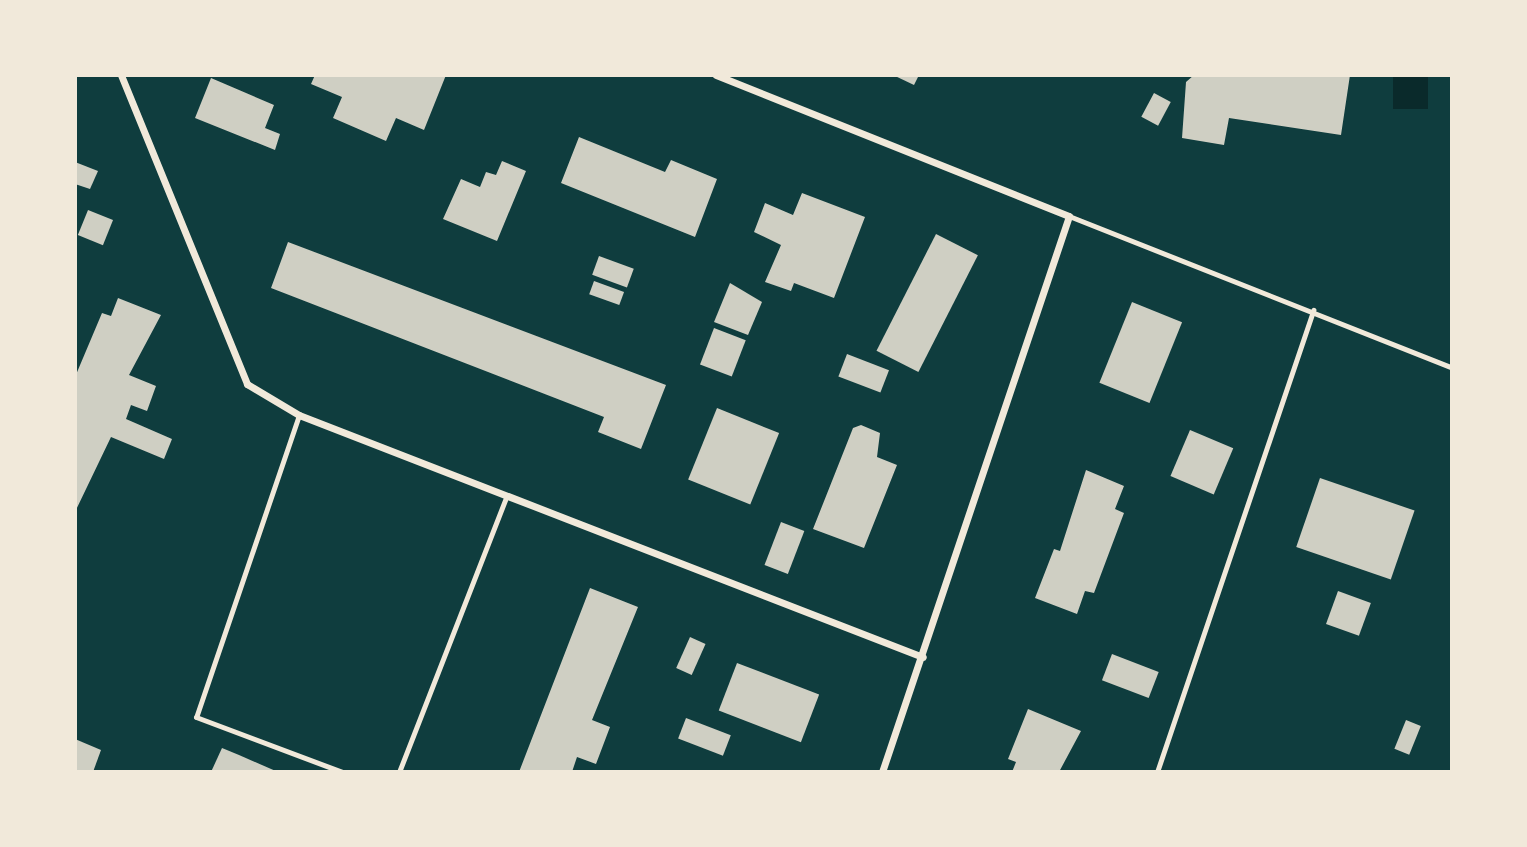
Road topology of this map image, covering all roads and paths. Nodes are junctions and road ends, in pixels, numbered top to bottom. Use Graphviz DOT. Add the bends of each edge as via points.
graph roads {
  1 [pos="121,75"];
  2 [pos="716,75"];
  3 [pos="1069,216"];
  4 [pos="1313,310"];
  5 [pos="1452,368"];
  6 [pos="299,415"];
  7 [pos="506,497"];
  8 [pos="923,657"];
  9 [pos="342,772"];
  10 [pos="399,772"];
  11 [pos="882,772"];
  12 [pos="1157,772"];
  1 -- 6 [label="street" via="247,384"];
  2 -- 3 [label="street"];
  3 -- 4 [label="lane"];
  3 -- 8 [label="street"];
  4 -- 5 [label="lane"];
  4 -- 12 [label="lane"];
  6 -- 7 [label="street"];
  6 -- 9 [label="lane" via="196,717"];
  7 -- 8 [label="street"];
  7 -- 10 [label="lane"];
  8 -- 11 [label="street"];
}
